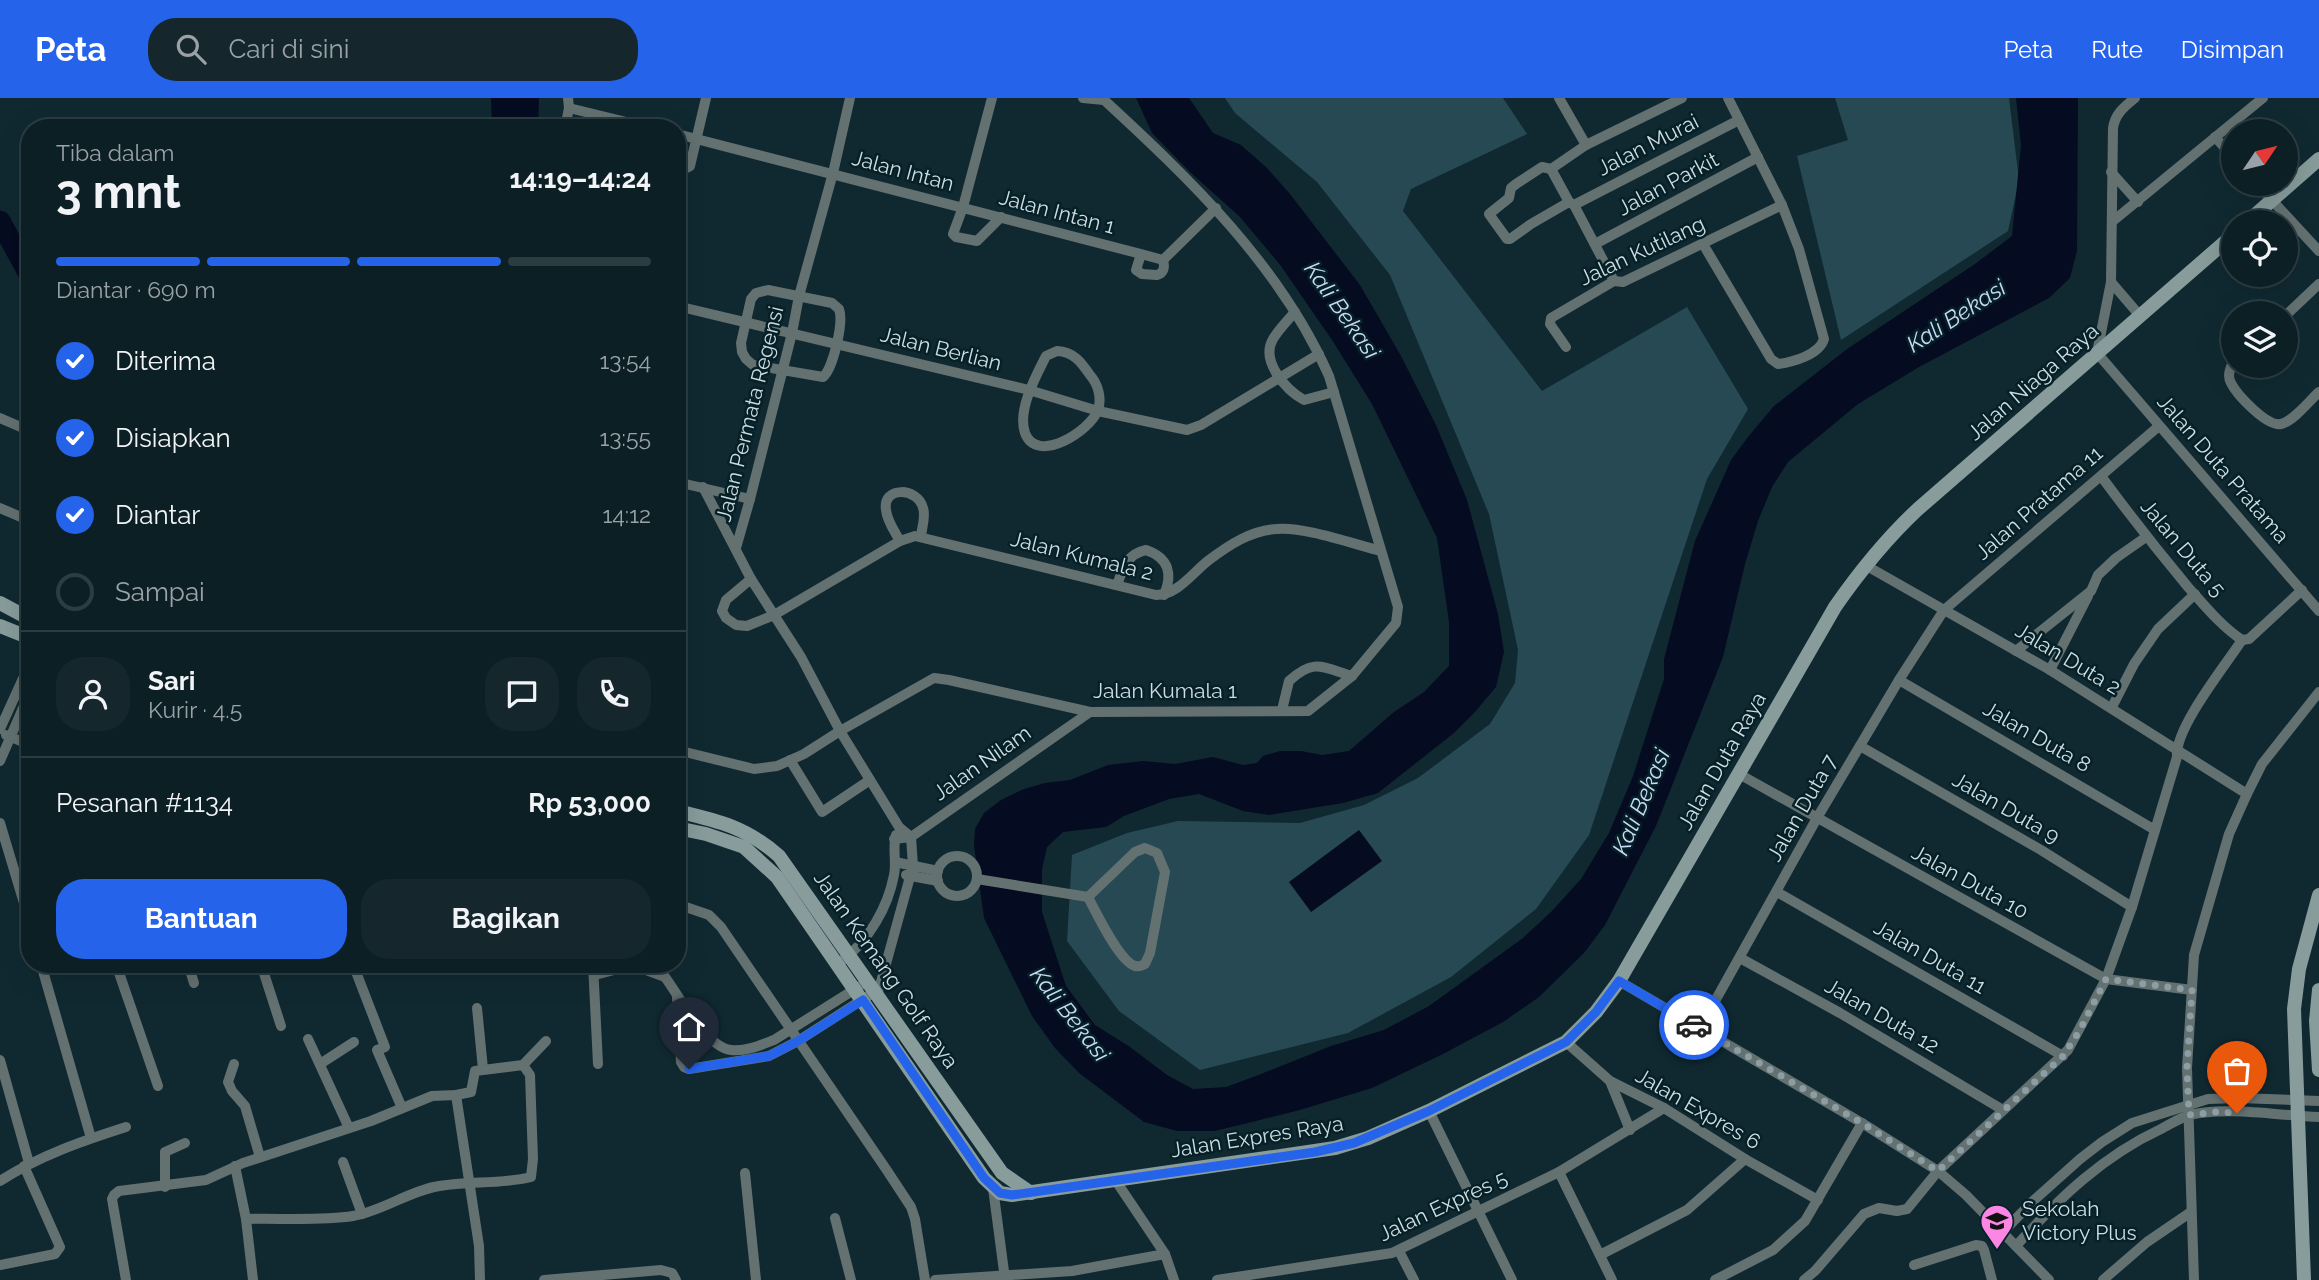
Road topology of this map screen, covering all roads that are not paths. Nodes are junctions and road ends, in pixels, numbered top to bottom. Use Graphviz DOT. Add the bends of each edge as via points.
graph roads {
  1 [pos="706,98"];
  2 [pos="850,98"];
  3 [pos="992,98"];
  4 [pos="1083,98"];
  5 [pos="1559,98"];
  6 [pos="1682,98"];
  7 [pos="1728,98"];
  8 [pos="2135,98"];
  9 [pos="2263,98"];
  10 [pos="1103,99"];
  11 [pos="569,103"];
  12 [pos="621,119"];
  13 [pos="1739,120"];
  14 [pos="686,136"];
  15 [pos="696,138"];
  16 [pos="2215,138"];
  17 [pos="2221,144"];
  18 [pos="1586,145"];
  19 [pos="1758,157"];
  20 [pos="2319,159"];
  21 [pos="686,168"];
  22 [pos="1551,169"];
  23 [pos="2111,172"];
  24 [pos="833,173"];
  25 [pos="2268,196"];
  26 [pos="2272,201"];
  27 [pos="2138,202"];
  28 [pos="1572,204"];
  29 [pos="1782,205"];
  30 [pos="963,207"];
  31 [pos="1216,208"];
  32 [pos="2261,210"];
  33 [pos="1001,217"];
  34 [pos="2113,221"];
  35 [pos="1595,244"];
  36 [pos="1703,244"];
  37 [pos="2221,246"];
  38 [pos="2319,251"];
  39 [pos="1141,254"];
  40 [pos="1163,260"];
  41 [pos="1614,281"];
  42 [pos="2110,282"];
  43 [pos="2319,284"];
  44 [pos="799,296"];
  45 [pos="2298,303"];
  46 [pos="686,308"];
  47 [pos="1295,312"];
  48 [pos="2141,317"];
  49 [pos="745,321"];
  50 [pos="792,333"];
  51 [pos="836,344"];
  52 [pos="1566,347"];
  53 [pos="2097,353"];
  54 [pos="1319,354"];
  55 [pos="781,369"];
  56 [pos="2230,378"];
  57 [pos="1278,379"];
  58 [pos="1029,390"];
  59 [pos="1334,392"];
  60 [pos="2319,392"];
  61 [pos="1098,411"];
  62 [pos="0,418"];
  63 [pos="2159,426"];
  64 [pos="21,427"];
  65 [pos="2101,476"];
  66 [pos="686,483"];
  67 [pos="703,487"];
  68 [pos="750,499"];
  69 [pos="0,508"];
  70 [pos="21,517"];
  71 [pos="921,536"];
  72 [pos="2146,537"];
  73 [pos="900,541"];
  74 [pos="736,548"];
  75 [pos="1381,551"];
  76 [pos="1865,565"];
  77 [pos="751,579"];
  78 [pos="1117,585"];
  79 [pos="2302,590"];
  80 [pos="2091,591"];
  81 [pos="2195,594"];
  82 [pos="1164,595"];
  83 [pos="0,603"];
  84 [pos="1944,610"];
  85 [pos="2319,611"];
  86 [pos="21,614"];
  87 [pos="774,615"];
  88 [pos="0,626"];
  89 [pos="21,634"];
  90 [pos="2242,640"];
  91 [pos="2016,650"];
  92 [pos="2050,670"];
  93 [pos="1352,676"];
  94 [pos="1899,680"];
  95 [pos="21,686"];
  96 [pos="2319,692"];
  97 [pos="21,706"];
  98 [pos="2112,707"];
  99 [pos="1282,710"];
  100 [pos="1090,712"];
  101 [pos="840,731"];
  102 [pos="3,733"];
  103 [pos="21,741"];
  104 [pos="1860,746"];
  105 [pos="2176,748"];
  106 [pos="686,752"];
  107 [pos="790,760"];
  108 [pos="0,761"];
  109 [pos="1740,774"];
  110 [pos="870,780"];
  111 [pos="2247,794"];
  112 [pos="686,813"];
  113 [pos="1817,818"];
  114 [pos="0,823"];
  115 [pos="899,827"];
  116 [pos="686,830"];
  117 [pos="2155,830"];
  118 [pos="911,837"];
  119 [pos="894,839"];
  120 [pos="895,868"];
  121 [pos="912,871"];
  122 [pos="938,876"];
  123 [pos="982,879"];
  124 [pos="1777,892"];
  125 [pos="21,893"];
  126 [pos="2319,895"];
  127 [pos="1084,897"];
  128 [pos="2132,906"];
  129 [pos="686,907"];
  130 [pos="808,908"];
  131 [pos="1740,958"];
  132 [pos="844,960"];
  133 [pos="44,973"];
  134 [pos="119,973"];
  135 [pos="191,973"];
  136 [pos="264,973"];
  137 [pos="356,973"];
  138 [pos="594,973"];
  139 [pos="654,973"];
  140 [pos="2106,979"];
  141 [pos="1619,981"];
  142 [pos="194,983"];
  143 [pos="2319,989"];
  144 [pos="2192,990"];
  145 [pos="865,991"];
  146 [pos="677,998"];
  147 [pos="477,1008"];
  148 [pos="281,1026"];
  149 [pos="1700,1028"];
  150 [pos="791,1030"];
  151 [pos="308,1039"];
  152 [pos="546,1041"];
  153 [pos="798,1041"];
  154 [pos="354,1042"];
  155 [pos="1566,1042"];
  156 [pos="723,1048"];
  157 [pos="2063,1056"];
  158 [pos="0,1060"];
  159 [pos="234,1064"];
  160 [pos="320,1064"];
  161 [pos="598,1064"];
  162 [pos="723,1064"];
  163 [pos="523,1065"];
  164 [pos="483,1069"];
  165 [pos="2319,1070"];
  166 [pos="1610,1082"];
  167 [pos="158,1086"];
  168 [pos="456,1095"];
  169 [pos="2297,1101"];
  170 [pos="2319,1101"];
  171 [pos="402,1108"];
  172 [pos="1664,1108"];
  173 [pos="2003,1110"];
  174 [pos="2189,1110"];
  175 [pos="1429,1111"];
  176 [pos="2298,1116"];
  177 [pos="2319,1117"];
  178 [pos="1862,1123"];
  179 [pos="126,1127"];
  180 [pos="349,1128"];
  181 [pos="1630,1130"];
  182 [pos="91,1138"];
  183 [pos="185,1143"];
  184 [pos="260,1157"];
  185 [pos="1745,1159"];
  186 [pos="343,1162"];
  187 [pos="26,1164"];
  188 [pos="235,1166"];
  189 [pos="1938,1171"];
  190 [pos="1559,1172"];
  191 [pos="745,1173"];
  192 [pos="0,1181"];
  193 [pos="1116,1181"];
  194 [pos="989,1183"];
  195 [pos="467,1184"];
  196 [pos="165,1187"];
  197 [pos="1031,1193"];
  198 [pos="1818,1200"];
  199 [pos="1477,1212"];
  200 [pos="2191,1212"];
  201 [pos="362,1214"];
  202 [pos="835,1218"];
  203 [pos="246,1219"];
  204 [pos="2003,1232"];
  205 [pos="2017,1246"];
  206 [pos="1399,1251"];
  207 [pos="1165,1254"];
  208 [pos="1600,1255"];
  209 [pos="0,1265"];
  210 [pos="1914,1265"];
  211 [pos="1073,1276"];
  212 [pos="1005,1278"];
  213 [pos="125,1280"];
  214 [pos="253,1280"];
  215 [pos="480,1280"];
  216 [pos="544,1280"];
  217 [pos="676,1280"];
  218 [pos="756,1280"];
  219 [pos="851,1280"];
  220 [pos="925,1280"];
  221 [pos="935,1280"];
  222 [pos="1174,1280"];
  223 [pos="1217,1280"];
  224 [pos="1414,1280"];
  225 [pos="1512,1280"];
  226 [pos="1612,1280"];
  227 [pos="1715,1280"];
  228 [pos="1804,1280"];
  229 [pos="1992,1280"];
  230 [pos="2049,1280"];
  231 [pos="2103,1280"];
  232 [pos="2193,1280"];
  233 [pos="2304,1280"];
  1 -- 15 [label="street"];
  2 -- 24 [label="street, Jalan Permata Regensi"];
  3 -- 30 [label="street"];
  4 -- 10 [label="street"];
  5 -- 18 [label="street"];
  6 -- 18 [label="street"];
  7 -- 13 [label="street"];
  8 -- 23 [label="street" via="2115,119"];
  9 -- 16 [label="street"];
  10 -- 31 [label="street"];
  11 -- 12 [label="street"];
  13 -- 19 [label="street"];
  13 -- 28 [label="street, Jalan Murai"];
  14 -- 15 [label="street, Jalan Intan"];
  15 -- 21 [label="street"];
  15 -- 24 [label="street, Jalan Intan"];
  16 -- 17 [label="street"];
  16 -- 27 [label="street"];
  18 -- 22 [label="street"];
  19 -- 29 [label="street"];
  19 -- 35 [label="street, Jalan Parkit"];
  20 -- 26 [label="street"];
  22 -- 28 [label="street"];
  22 -- 28 [label="street, Jalan Murai" via="1542,167 1516,184 1509,198 1489,214 1510,239"];
  23 -- 27 [label="street"];
  23 -- 34 [label="street"];
  24 -- 30 [label="street, Jalan Intan"];
  24 -- 44 [label="street, Jalan Permata Regensi"];
  25 -- 26 [label="street"];
  26 -- 32 [label="street"];
  26 -- 38 [label="street"];
  27 -- 34 [label="street"];
  28 -- 35 [label="street"];
  29 -- 36 [label="street, Jalan Kutilang"];
  29 -- 36 [label="street" via="1824,339 1815,352 1787,363 1771,359"];
  30 -- 33 [label="street, Jalan Intan 1"];
  30 -- 33 [label="street" via="953,233 956,237 978,240"];
  31 -- 40 [label="street"];
  31 -- 47 [label="street"];
  33 -- 39 [label="street, Jalan Intan 1"];
  34 -- 42 [label="street"];
  35 -- 41 [label="street"];
  36 -- 41 [label="street, Jalan Kutilang" via="1623,282"];
  37 -- 48 [label="street, Jalan Niaga Raya"];
  39 -- 40 [label="street, Jalan Intan 1"];
  39 -- 40 [label="street" via="1136,270 1143,274 1160,274"];
  41 -- 52 [label="street, Jalan Kutilang" via="1551,318 1550,324"];
  42 -- 48 [label="street"];
  42 -- 53 [label="street"];
  43 -- 45 [label="street"];
  44 -- 49 [label="street" via="775,290 756,293"];
  44 -- 50 [label="street, Jalan Permata Regensi"];
  44 -- 51 [label="street" via="836,305 841,319"];
  46 -- 49 [label="street, Jalan Berlian"];
  47 -- 54 [label="street"];
  47 -- 57 [label="street" via="1272,341 1270,351"];
  48 -- 53 [label="street, Jalan Niaga Raya"];
  49 -- 50 [label="street, Jalan Berlian"];
  49 -- 55 [label="street" via="744,356 753,365"];
  50 -- 51 [label="street, Jalan Berlian"];
  50 -- 55 [label="street, Jalan Permata Regensi"];
  51 -- 55 [label="street" via="828,373 822,377"];
  51 -- 58 [label="street, Jalan Berlian"];
  53 -- 63 [label="street, Jalan Duta Pratama"];
  53 -- 76 [label="street, Jalan Niaga Raya" via="1895,530"];
  54 -- 57 [label="street"];
  54 -- 59 [label="street"];
  55 -- 68 [label="street, Jalan Permata Regensi"];
  56 -- 60 [label="street" via="2273,424 2288,421"];
  57 -- 59 [label="street" via="1304,400"];
  57 -- 61 [label="street, Jalan Berlian" via="1194,429"];
  58 -- 61 [label="street, Jalan Berlian"];
  58 -- 61 [label="street" via="1046,356 1067,352 1079,359 1094,379"];
  58 -- 61 [label="street" via="1024,431 1040,446 1059,444"];
  59 -- 75 [label="street"];
  62 -- 64 [label="street"];
  63 -- 65 [label="street, Jalan Pratama 11"];
  63 -- 79 [label="street, Jalan Duta Pratama"];
  65 -- 72 [label="street, Jalan Duta 5"];
  65 -- 84 [label="street, Jalan Pratama 11"];
  66 -- 67 [label="street"];
  67 -- 68 [label="street"];
  67 -- 74 [label="street"];
  68 -- 74 [label="street, Jalan Permata Regensi"];
  69 -- 70 [label="street"];
  71 -- 73 [label="street, Jalan Kumala 2"];
  71 -- 73 [label="street" via="923,506 905,491 894,493 885,509"];
  71 -- 78 [label="street, Jalan Kumala 2"];
  72 -- 80 [label="street" via="2098,575"];
  72 -- 81 [label="street, Jalan Duta 5"];
  73 -- 87 [label="street, Jalan Kumala 2"];
  74 -- 77 [label="street, Jalan Permata Regensi"];
  75 -- 82 [label="street, Jalan Kumala 2" via="1291,528 1264,531 1240,539"];
  75 -- 93 [label="street, Jalan Kumala 1" via="1399,614"];
  76 -- 84 [label="street, Jalan Duta 2"];
  76 -- 109 [label="street, Jalan Duta Raya" via="1835,607"];
  77 -- 87 [label="street, Jalan Permata Regensi"];
  77 -- 87 [label="street, Jalan Kumala 2" via="726,600 722,611 726,618 747,626"];
  78 -- 82 [label="street, Jalan Kumala 2"];
  78 -- 82 [label="street" via="1132,555 1146,550 1169,572 1171,580"];
  79 -- 85 [label="street, Jalan Duta Pratama"];
  79 -- 90 [label="street" via="2249,639"];
  80 -- 91 [label="street"];
  80 -- 92 [label="street"];
  81 -- 90 [label="street, Jalan Duta 5"];
  81 -- 98 [label="street" via="2158,629"];
  83 -- 86 [label="street"];
  84 -- 91 [label="street, Jalan Duta 2"];
  84 -- 94 [label="street, Jalan Duta 7"];
  87 -- 101 [label="street, Jalan Permata Regensi"];
  88 -- 89 [label="street"];
  90 -- 105 [label="street"];
  91 -- 92 [label="street, Jalan Duta 2"];
  92 -- 98 [label="street, Jalan Duta 2"];
  93 -- 99 [label="street, Jalan Kumala 1" via="1310,709"];
  93 -- 99 [label="street" via="1310,666 1289,681"];
  94 -- 104 [label="street, Jalan Duta 7"];
  94 -- 117 [label="street, Jalan Duta 8"];
  95 -- 102 [label="street"];
  96 -- 111 [label="street" via="2262,764"];
  97 -- 102 [label="street"];
  98 -- 105 [label="street, Jalan Duta 2"];
  99 -- 100 [label="street, Jalan Kumala 1"];
  100 -- 101 [label="street, Jalan Kumala 1" via="934,678"];
  100 -- 118 [label="street, Jalan Nilam"];
  101 -- 107 [label="street, Jalan Kumala 1"];
  101 -- 110 [label="street, Jalan Permata Regensi"];
  102 -- 103 [label="street"];
  102 -- 108 [label="street"];
  104 -- 113 [label="street, Jalan Duta 7"];
  104 -- 128 [label="street, Jalan Duta 9"];
  105 -- 111 [label="street, Jalan Duta 2"];
  105 -- 117 [label="street"];
  106 -- 107 [label="street, Jalan Kumala 1" via="754,769"];
  107 -- 110 [label="street" via="822,812"];
  109 -- 113 [label="street, Jalan Duta 10"];
  109 -- 141 [label="street, Jalan Duta Raya"];
  110 -- 115 [label="street, Jalan Permata Regensi"];
  111 -- 144 [label="street" via="2229,834 2194,955"];
  112 -- 130 [label="street, Jalan Kemang Golf Raya" via="757,838 779,856"];
  113 -- 124 [label="street, Jalan Duta 7"];
  113 -- 140 [label="street, Jalan Duta 10"];
  114 -- 125 [label="street"];
  115 -- 118 [label="street, Jalan Permata Regensi"];
  115 -- 119 [label="street"];
  116 -- 130 [label="street, Jalan Kemang Golf Raya" via="744,848"];
  117 -- 128 [label="street"];
  118 -- 119 [label="street, Jalan Nilam"];
  118 -- 121 [label="street"];
  119 -- 120 [label="street"];
  120 -- 121 [label="street"];
  120 -- 132 [label="street" via="875,924"];
  121 -- 122 [label="street"];
  121 -- 145 [label="street" via="881,985"];
  122 -- 123 [label="street" via="946,893 957,897 969,893"];
  122 -- 123 [label="street" via="945,860 957,856 973,865"];
  123 -- 127 [label="street"];
  124 -- 131 [label="street, Jalan Duta 7"];
  124 -- 157 [label="street, Jalan Duta 11"];
  126 -- 169 [label="street" via="2299,969 2294,1009"];
  127 -- 127 [label="street" via="1135,852 1145,848 1157,853 1165,872 1145,964 1139,967 1127,961"];
  128 -- 140 [label="street"];
  129 -- 150 [label="street" via="709,915 720,927"];
  130 -- 132 [label="street, Jalan Kemang Golf Raya"];
  131 -- 149 [label="street, Jalan Duta 7"];
  131 -- 173 [label="street, Jalan Duta 12"];
  132 -- 145 [label="street, Jalan Kemang Golf Raya"];
  133 -- 182 [label="street"];
  134 -- 167 [label="street"];
  135 -- 142 [label="street"];
  136 -- 148 [label="street"];
  137 -- 171 [label="street" via="385,1047 377,1050"];
  138 -- 161 [label="street"];
  139 -- 146 [label="street" via="665,977"];
  140 -- 144 [label="street, Jalan Duta 10"];
  140 -- 157 [label="street"];
  141 -- 149 [label="street"];
  141 -- 155 [label="street, Jalan Expres Raya"];
  143 -- 165 [label="street"];
  144 -- 174 [label="street"];
  145 -- 150 [label="street"];
  145 -- 153 [label="street"];
  145 -- 194 [label="street, Jalan Kemang Golf Raya"];
  145 -- 197 [label="street, Jalan Kemang Golf Raya" via="1002,1173"];
  146 -- 156 [label="street"];
  146 -- 162 [label="street" via="682,1065 689,1069"];
  147 -- 164 [label="street"];
  149 -- 178 [label="street"];
  150 -- 153 [label="street"];
  150 -- 156 [label="street" via="761,1045"];
  151 -- 160 [label="street"];
  152 -- 163 [label="street"];
  153 -- 162 [label="street" via="769,1056"];
  153 -- 220 [label="street" via="911,1207"];
  154 -- 160 [label="street"];
  155 -- 166 [label="street, Jalan Expres 6"];
  155 -- 175 [label="street, Jalan Expres Raya"];
  156 -- 162 [label="street"];
  157 -- 173 [label="street"];
  158 -- 187 [label="street"];
  159 -- 184 [label="street" via="228,1082 245,1106"];
  160 -- 180 [label="street"];
  163 -- 164 [label="street"];
  163 -- 195 [label="street" via="530,1075 532,1174 507,1182"];
  164 -- 168 [label="street" via="475,1071 471,1092"];
  166 -- 172 [label="street, Jalan Expres 6"];
  166 -- 181 [label="street"];
  168 -- 171 [label="street" via="432,1096"];
  168 -- 195 [label="street"];
  169 -- 170 [label="street"];
  169 -- 174 [label="street" via="2208,1099"];
  169 -- 176 [label="street"];
  171 -- 180 [label="street"];
  172 -- 181 [label="street, Jalan Expres 5"];
  172 -- 185 [label="street, Jalan Expres 6"];
  173 -- 189 [label="street"];
  174 -- 176 [label="street"];
  174 -- 200 [label="street"];
  174 -- 204 [label="street" via="2132,1123 2102,1142"];
  174 -- 205 [label="street" via="2105,1160 2047,1211"];
  175 -- 193 [label="street, Jalan Expres Raya" via="1335,1148"];
  175 -- 199 [label="street"];
  176 -- 177 [label="street"];
  176 -- 233 [label="street"];
  178 -- 189 [label="street"];
  178 -- 198 [label="street"];
  179 -- 182 [label="street"];
  180 -- 184 [label="street"];
  181 -- 190 [label="street, Jalan Expres 5"];
  182 -- 187 [label="street"];
  183 -- 196 [label="street" via="165,1152"];
  184 -- 188 [label="street"];
  185 -- 198 [label="street, Jalan Expres 6"];
  185 -- 208 [label="street" via="1688,1210"];
  186 -- 201 [label="street"];
  187 -- 192 [label="street"];
  187 -- 209 [label="street" via="60,1247 55,1254"];
  188 -- 196 [label="street" via="206,1180"];
  188 -- 203 [label="street"];
  189 -- 204 [label="street"];
  189 -- 228 [label="street" via="1907,1209 1879,1208 1864,1214"];
  190 -- 199 [label="street, Jalan Expres 5"];
  190 -- 208 [label="street"];
  191 -- 218 [label="street"];
  193 -- 197 [label="street, Jalan Expres Raya"];
  193 -- 207 [label="street"];
  194 -- 197 [label="street, Jalan Expres Raya" via="1004,1195"];
  194 -- 212 [label="street"];
  195 -- 201 [label="street" via="437,1186"];
  195 -- 215 [label="street" via="479,1246"];
  196 -- 213 [label="street" via="125,1190 112,1199"];
  198 -- 227 [label="street" via="1783,1242"];
  199 -- 206 [label="street, Jalan Expres 5"];
  199 -- 225 [label="street"];
  200 -- 231 [label="street"];
  200 -- 232 [label="street"];
  201 -- 203 [label="street"];
  202 -- 219 [label="street"];
  203 -- 214 [label="street"];
  204 -- 205 [label="street"];
  205 -- 230 [label="street"];
  206 -- 223 [label="street, Jalan Expres 5"];
  206 -- 224 [label="street"];
  207 -- 211 [label="street"];
  207 -- 222 [label="street"];
  208 -- 226 [label="street"];
  210 -- 229 [label="street" via="1982,1246"];
  211 -- 212 [label="street"];
  212 -- 221 [label="street"];
  216 -- 217 [label="street" via="662,1270"];
}
